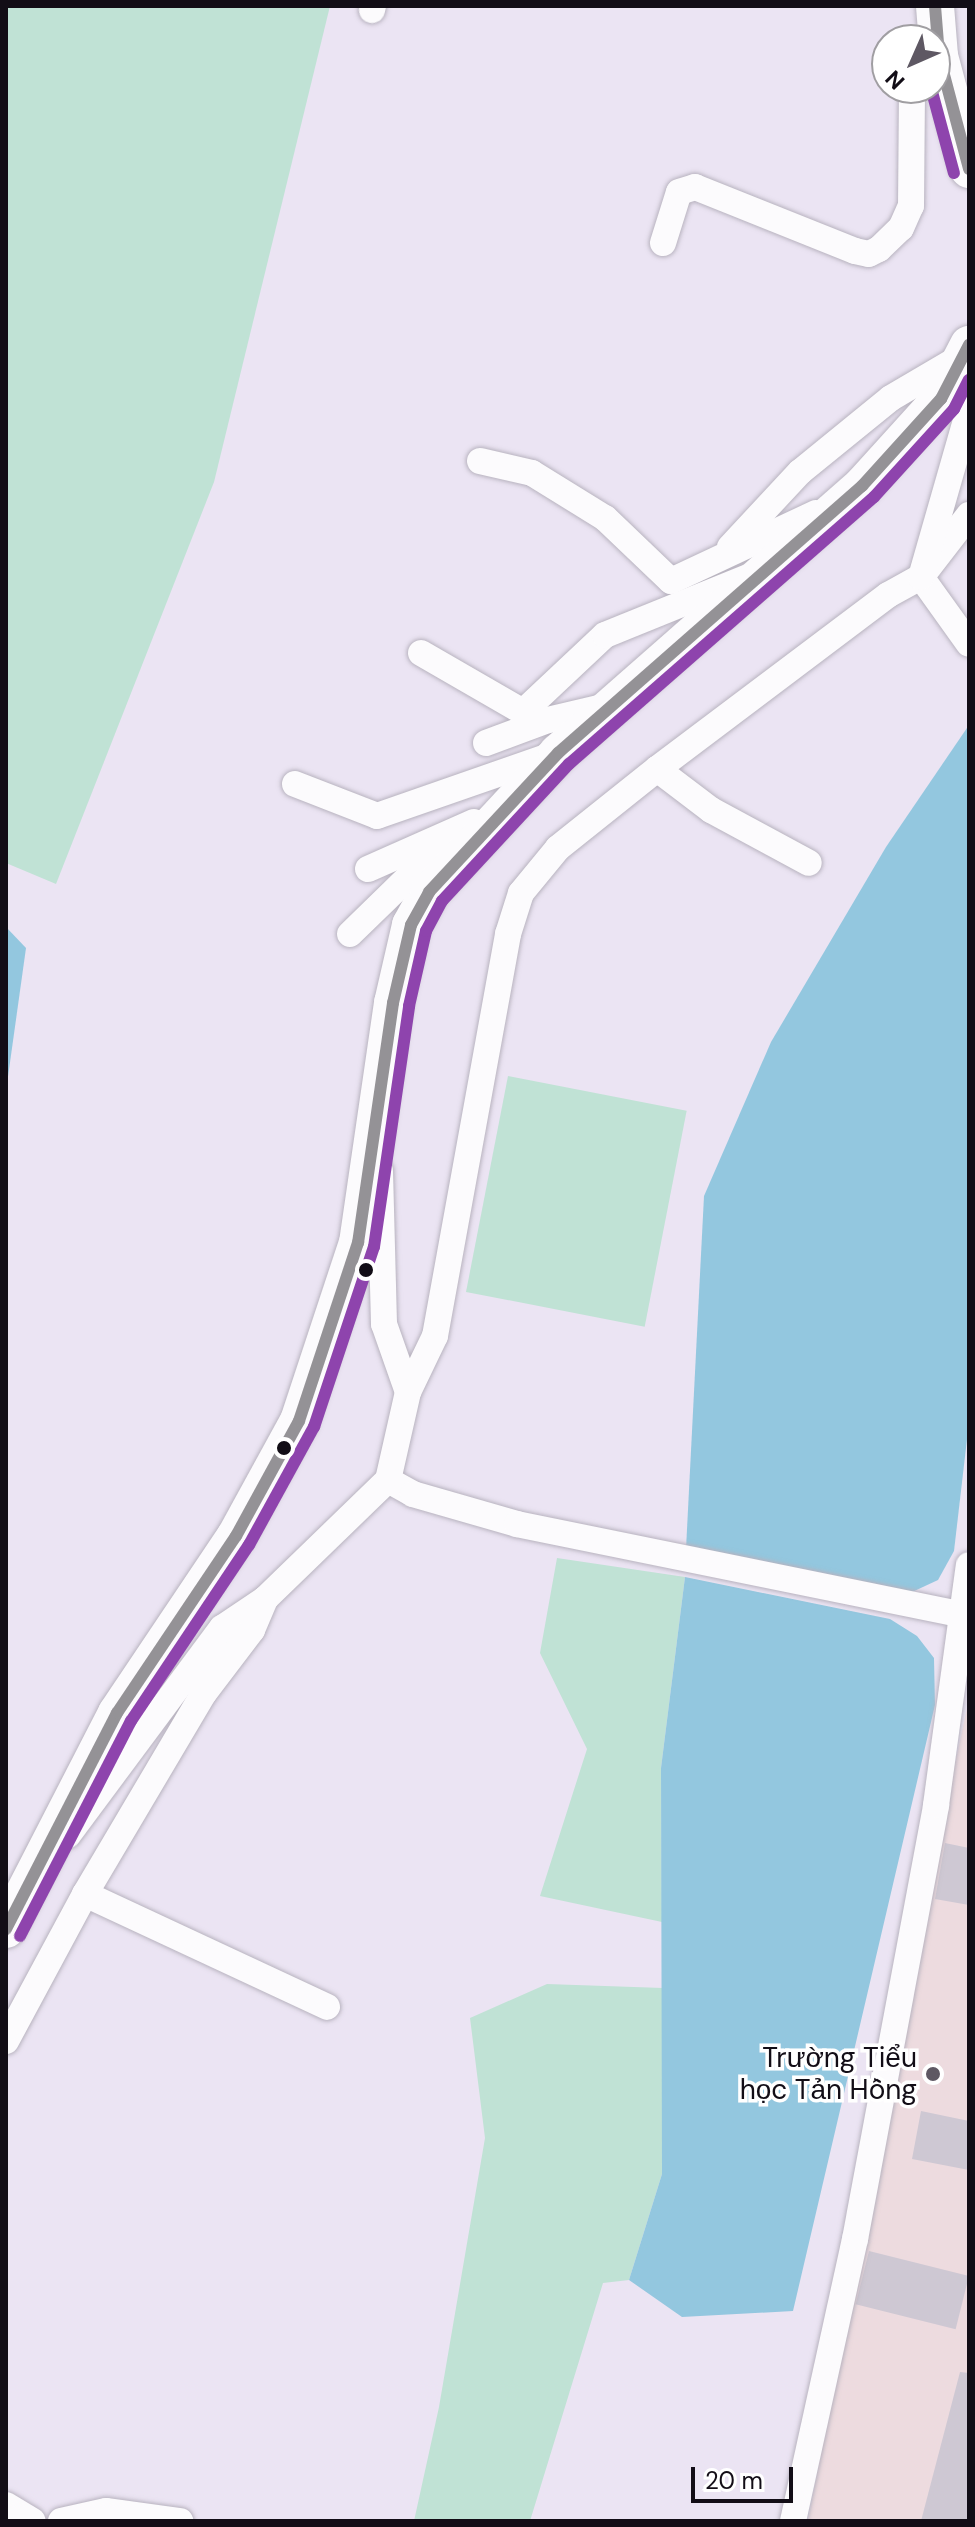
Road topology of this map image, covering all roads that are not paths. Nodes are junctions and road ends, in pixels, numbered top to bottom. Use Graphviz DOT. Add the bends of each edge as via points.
graph roads {
  1 [pos="951,72"];
  2 [pos="969,93"];
  3 [pos="912,104"];
  4 [pos="951,104"];
  5 [pos="969,169"];
  6 [pos="663,243"];
  7 [pos="966,350"];
  8 [pos="969,410"];
  9 [pos="480,461"];
  10 [pos="848,498"];
  11 [pos="969,515"];
  12 [pos="718,560"];
  13 [pos="770,569"];
  14 [pos="921,577"];
  15 [pos="969,644"];
  16 [pos="421,653"];
  17 [pos="614,705"];
  18 [pos="486,743"];
  19 [pos="558,753"];
  20 [pos="657,769"];
  21 [pos="295,784"];
  22 [pos="487,826"];
  23 [pos="809,863"];
  24 [pos="368,869"];
  25 [pos="350,934"];
  26 [pos="377,1120"];
  27 [pos="408,1392"];
  28 [pos="388,1480"];
  29 [pos="969,1565"];
  30 [pos="265,1599"];
  31 [pos="961,1614"];
  32 [pos="32,1882"];
  33 [pos="85,1894"];
  34 [pos="6,1929"];
  35 [pos="327,2007"];
  36 [pos="6,2041"];
  37 [pos="6,2505"];
  38 [pos="33,2521"];
  39 [pos="61,2521"];
  40 [pos="180,2521"];
  41 [pos="793,2521"];
  1 -- 2 [label="street"];
  3 -- 6 [label="street" via="911,206 901,228 879,249 869,254 855,251 688,187 675,199"];
  4 -- 5 [label="main road"];
  7 -- 10 [label="main road" via="941,399"];
  7 -- 12 [label="street" via="891,398 800,472"];
  8 -- 14 [label="street"];
  9 -- 12 [label="street" via="532,473 605,518 671,581"];
  10 -- 12 [label="street"];
  10 -- 13 [label="main road"];
  11 -- 14 [label="street"];
  13 -- 16 [label="street" via="605,635 523,712"];
  13 -- 17 [label="main road"];
  14 -- 15 [label="street"];
  14 -- 20 [label="street" via="888,595"];
  17 -- 18 [label="street" via="548,720"];
  17 -- 19 [label="main road"];
  19 -- 21 [label="street" via="377,816"];
  19 -- 22 [label="main road"];
  20 -- 23 [label="street" via="711,810"];
  20 -- 27 [label="street" via="558,848 521,893 508,934 435,1336"];
  22 -- 24 [label="street"];
  22 -- 25 [label="street" via="420,866"];
  22 -- 26 [label="main road" via="429,892 411,925 393,1003"];
  26 -- 27 [label="street" via="384,1324"];
  26 -- 32 [label="main road" via="358,1243 299,1421 236,1536 117,1713"];
  27 -- 28 [label="street"];
  28 -- 30 [label="street"];
  28 -- 31 [label="street" via="444,1505 517,1524"];
  29 -- 31 [label="street"];
  30 -- 32 [label="street" via="222,1628"];
  30 -- 33 [label="street" via="252,1630 204,1693"];
  31 -- 41 [label="street" via="957,1676 927,1851 855,2239"];
  32 -- 34 [label="main road"];
  33 -- 35 [label="street"];
  33 -- 36 [label="street"];
  37 -- 38 [label="street"];
  39 -- 40 [label="street" via="106,2511"];
}
